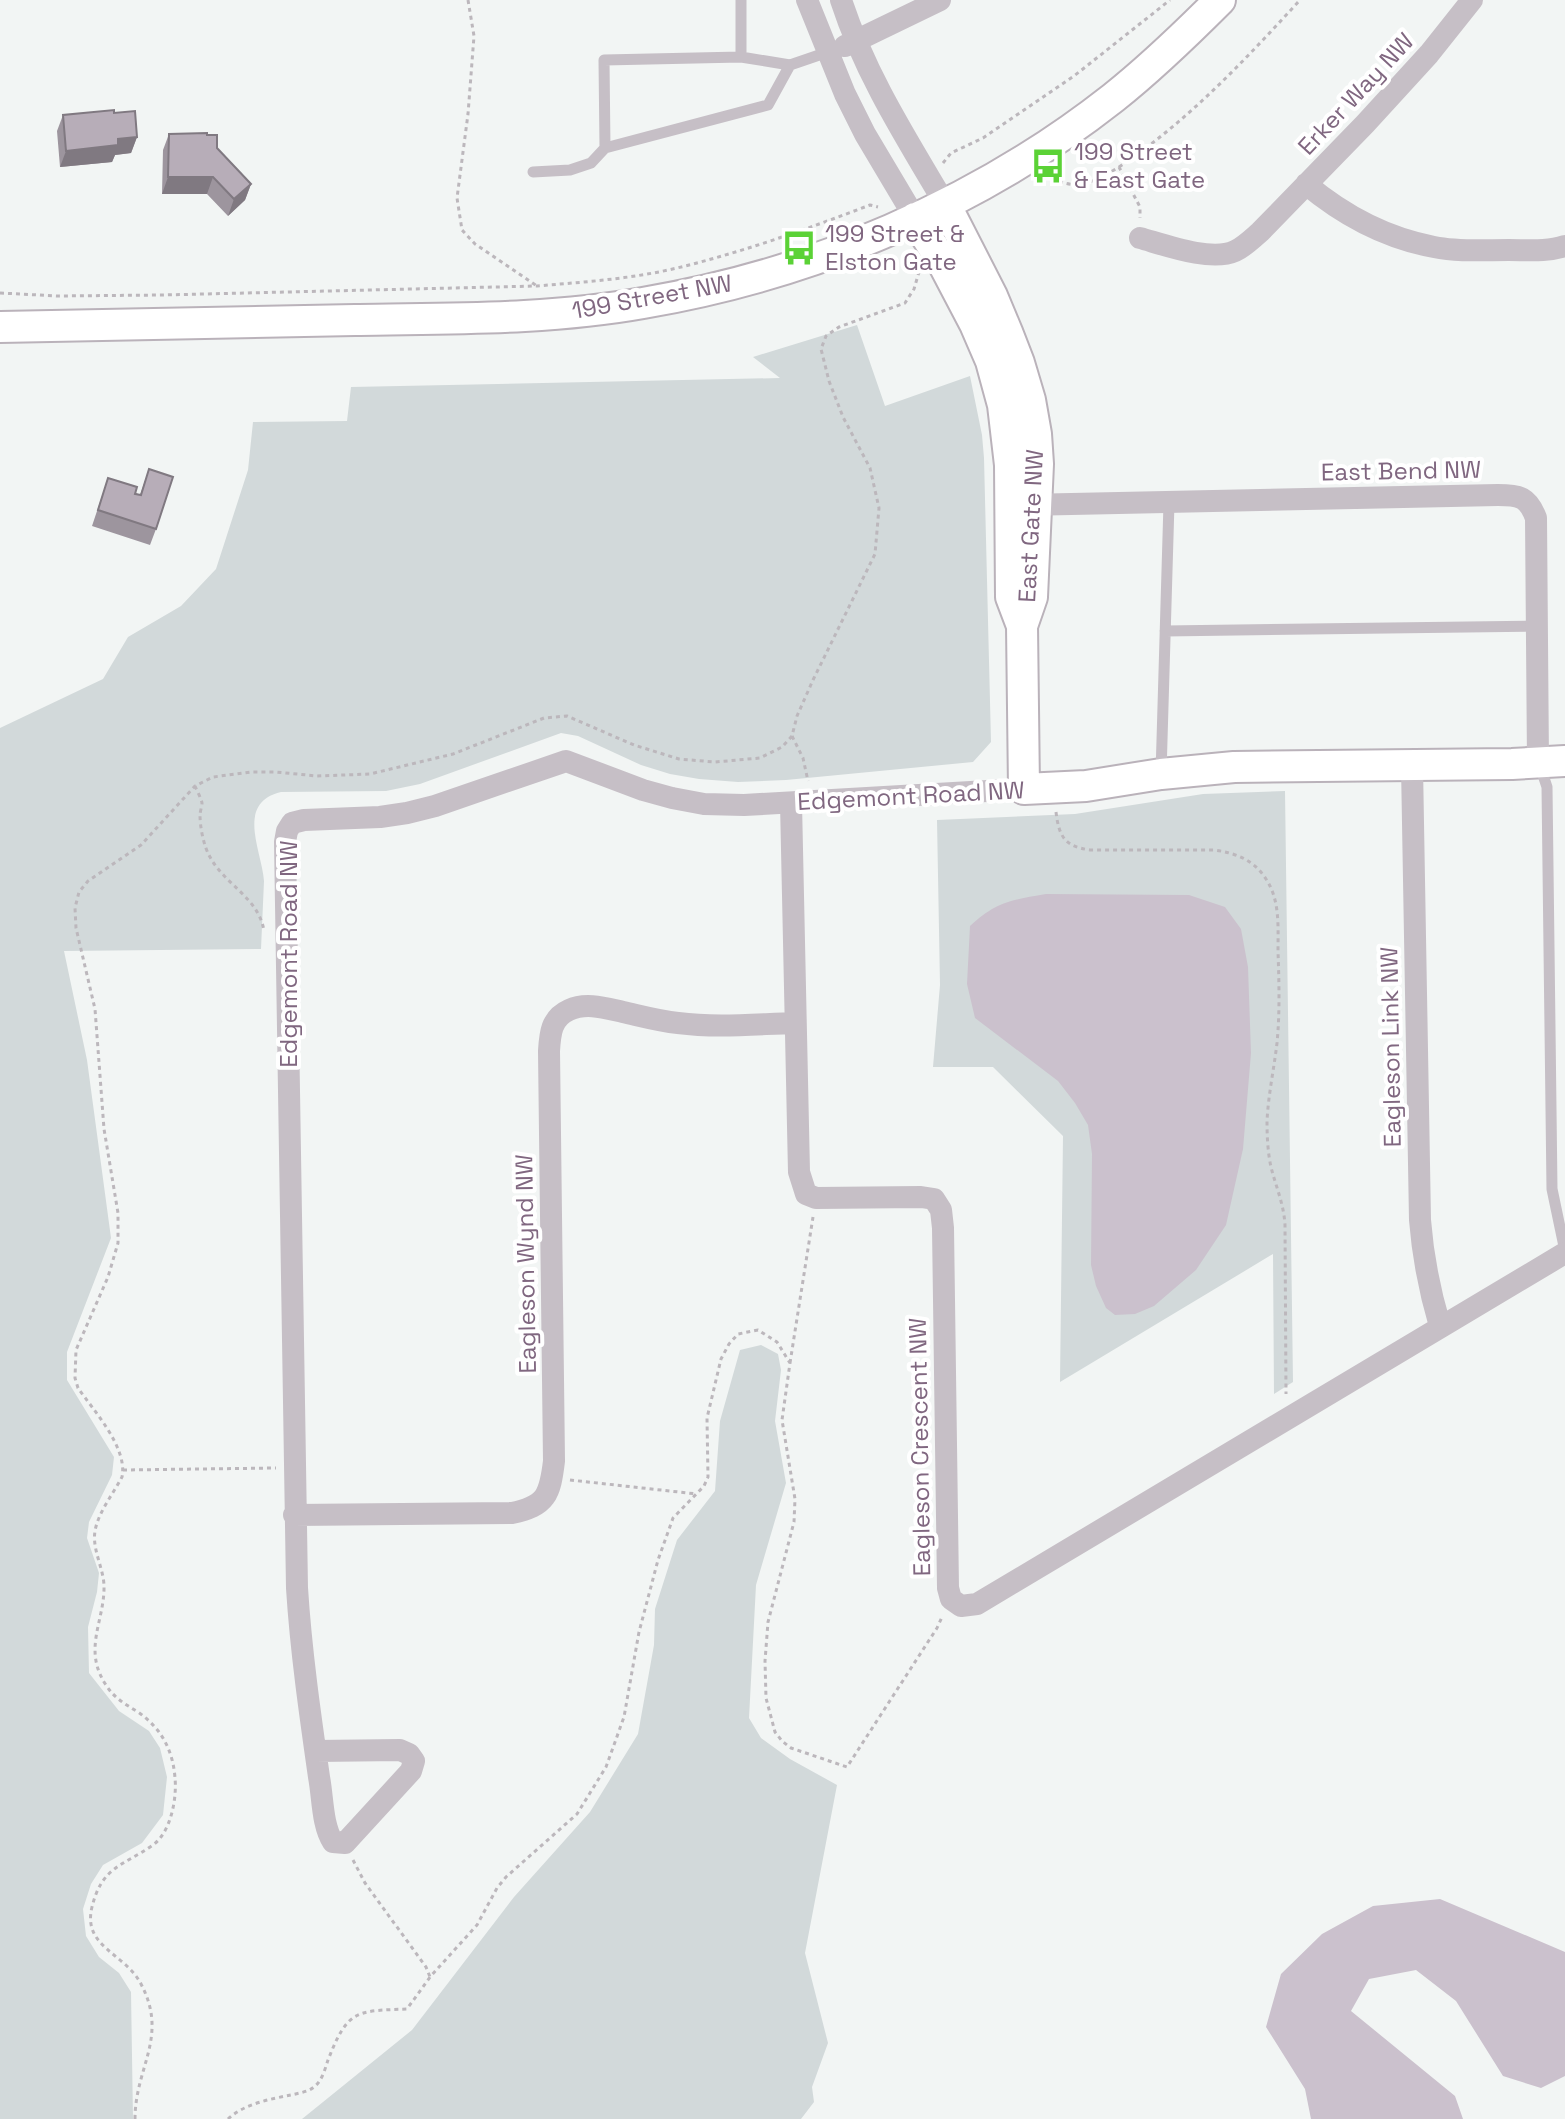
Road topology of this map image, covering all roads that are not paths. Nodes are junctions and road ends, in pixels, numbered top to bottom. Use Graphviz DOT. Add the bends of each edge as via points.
graph roads {
  1 [pos="741,0"];
  2 [pos="807,0"];
  3 [pos="841,0"];
  4 [pos="940,0"];
  5 [pos="1220,0"];
  6 [pos="1472,0"];
  7 [pos="856,42"];
  8 [pos="828,52"];
  9 [pos="741,57"];
  10 [pos="790,65"];
  11 [pos="605,148"];
  12 [pos="533,172"];
  13 [pos="1306,184"];
  14 [pos="945,204"];
  15 [pos="915,218"];
  16 [pos="1140,238"];
  17 [pos="1565,246"];
  18 [pos="0,327"];
  19 [pos="1169,503"];
  20 [pos="1024,505"];
  21 [pos="1537,626"];
  22 [pos="1165,631"];
  23 [pos="1552,762"];
  24 [pos="1412,766"];
  25 [pos="1161,774"];
  26 [pos="1024,789"];
  27 [pos="799,802"];
  28 [pos="795,1023"];
  29 [pos="1565,1252"];
  30 [pos="1440,1326"];
  31 [pos="294,1515"];
  32 [pos="316,1751"];
  1 -- 9 [label="lane"];
  2 -- 8 [label="street"];
  3 -- 7 [label="street"];
  4 -- 7 [label="street"];
  5 -- 14 [label="street, 199 Street NW" via="1141,75 1074,128"];
  6 -- 13 [label="street, Erker Way NW" via="1429,54"];
  7 -- 8 [label="street"];
  7 -- 14 [label="street"];
  8 -- 10 [label="lane"];
  8 -- 15 [label="street" via="865,134"];
  9 -- 10 [label="lane"];
  9 -- 11 [label="lane" via="604,60"];
  10 -- 11 [label="lane" via="768,105"];
  11 -- 12 [label="lane" via="591,163"];
  13 -- 16 [label="street, Erker Way NW" via="1232,253 1194,252"];
  13 -- 17 [label="street, Erker Way NW" via="1374,229 1435,247"];
  14 -- 15 [label="street, 199 Street NW"];
  14 -- 20 [label="street, East Gate NW" via="992,296 1030,400 1038,464"];
  15 -- 18 [label="street, 199 Street NW" via="767,275 584,312"];
  15 -- 20 [label="street, East Gate NW" via="991,361 1010,465"];
  19 -- 20 [label="street, East Bend NW"];
  19 -- 21 [label="street, East Bend NW" via="1513,495 1524,499 1536,518"];
  19 -- 22 [label="lane"];
  20 -- 26 [label="street, East Gate NW" via="1032,597 1022,626"];
  21 -- 22 [label="lane"];
  21 -- 23 [label="street, East Bend NW"];
  22 -- 25 [label="lane"];
  23 -- 24 [label="street, Edgemont Road NW"];
  23 -- 29 [label="lane" via="1547,787 1552,1189"];
  24 -- 25 [label="street, Edgemont Road NW" via="1234,767"];
  24 -- 30 [label="street, Eagleson Link NW" via="1420,1220 1422,1257"];
  25 -- 26 [label="street, Edgemont Road NW"];
  26 -- 27 [label="street, Edgemont Road NW"];
  27 -- 28 [label="street"];
  27 -- 31 [label="street, Edgemont Road NW" via="704,804 643,790 566,761 407,813 292,823 285,842"];
  28 -- 30 [label="street, Eagleson Crescent NW" via="799,1172 806,1194 921,1197 934,1199 941,1210 948,1588 951,1599 961,1606 977,1604"];
  28 -- 31 [label="street, Eagleson Wynd NW" via="676,1023 584,1006 558,1017 550,1031 549,1051 554,1461 543,1500 512,1513"];
  29 -- 30 [label="street, Eagleson Crescent NW"];
  31 -- 32 [label="street, Edgemont Road NW" via="301,1648"];
  32 -- 32 [label="street, Edgemont Road NW" via="327,1833 333,1842 345,1843 411,1771 414,1761 400,1750"];
}
